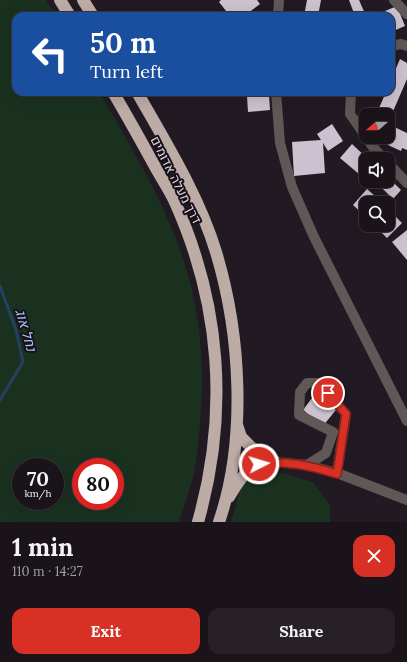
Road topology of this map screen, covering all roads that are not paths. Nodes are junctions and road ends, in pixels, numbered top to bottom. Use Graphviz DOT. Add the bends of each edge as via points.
graph roads {
  1 [pos="60,0"];
  2 [pos="83,0"];
  3 [pos="278,0"];
  4 [pos="394,0"];
  5 [pos="68,12"];
  6 [pos="90,12"];
  7 [pos="278,12"];
  8 [pos="407,14"];
  9 [pos="395,45"];
  10 [pos="407,46"];
  11 [pos="115,96"];
  12 [pos="138,96"];
  13 [pos="276,96"];
  14 [pos="351,96"];
  15 [pos="359,127"];
  16 [pos="371,144"];
  17 [pos="378,152"];
  18 [pos="395,170"];
  19 [pos="407,183"];
  20 [pos="407,421"];
  21 [pos="237,424"];
  22 [pos="275,462"];
  23 [pos="307,465"];
  24 [pos="337,474"];
  25 [pos="407,500"];
  26 [pos="224,507"];
  27 [pos="198,522"];
  28 [pos="219,522"];
  1 -- 5 [label="highway"];
  2 -- 6 [label="highway"];
  3 -- 7 [label="street"];
  4 -- 8 [label="street"];
  9 -- 10 [label="street"];
  11 -- 27 [label="highway, דרך מעלה אדומים" via="173,200 193,248 211,321 216,361 216,428 211,467"];
  12 -- 21 [label="highway, דרך מעלה אדומים" via="184,176 216,252 231,319"];
  13 -- 20 [label="street" via="280,142 292,187 314,237"];
  14 -- 15 [label="street" via="350,114"];
  16 -- 17 [label="street"];
  18 -- 19 [label="street"];
  21 -- 22 [label="highway" via="241,437 252,448"];
  21 -- 26 [label="highway, דרך מעלה אדומים" via="233,464"];
  22 -- 23 [label="street"];
  22 -- 26 [label="highway" via="259,464 247,472 234,488"];
  23 -- 24 [label="street"];
  23 -- 24 [label="street" via="326,453 333,432 299,415 300,392 307,383 318,383 346,414"];
  24 -- 25 [label="street"];
  26 -- 28 [label="highway, דרך מעלה אדומים"];
}
